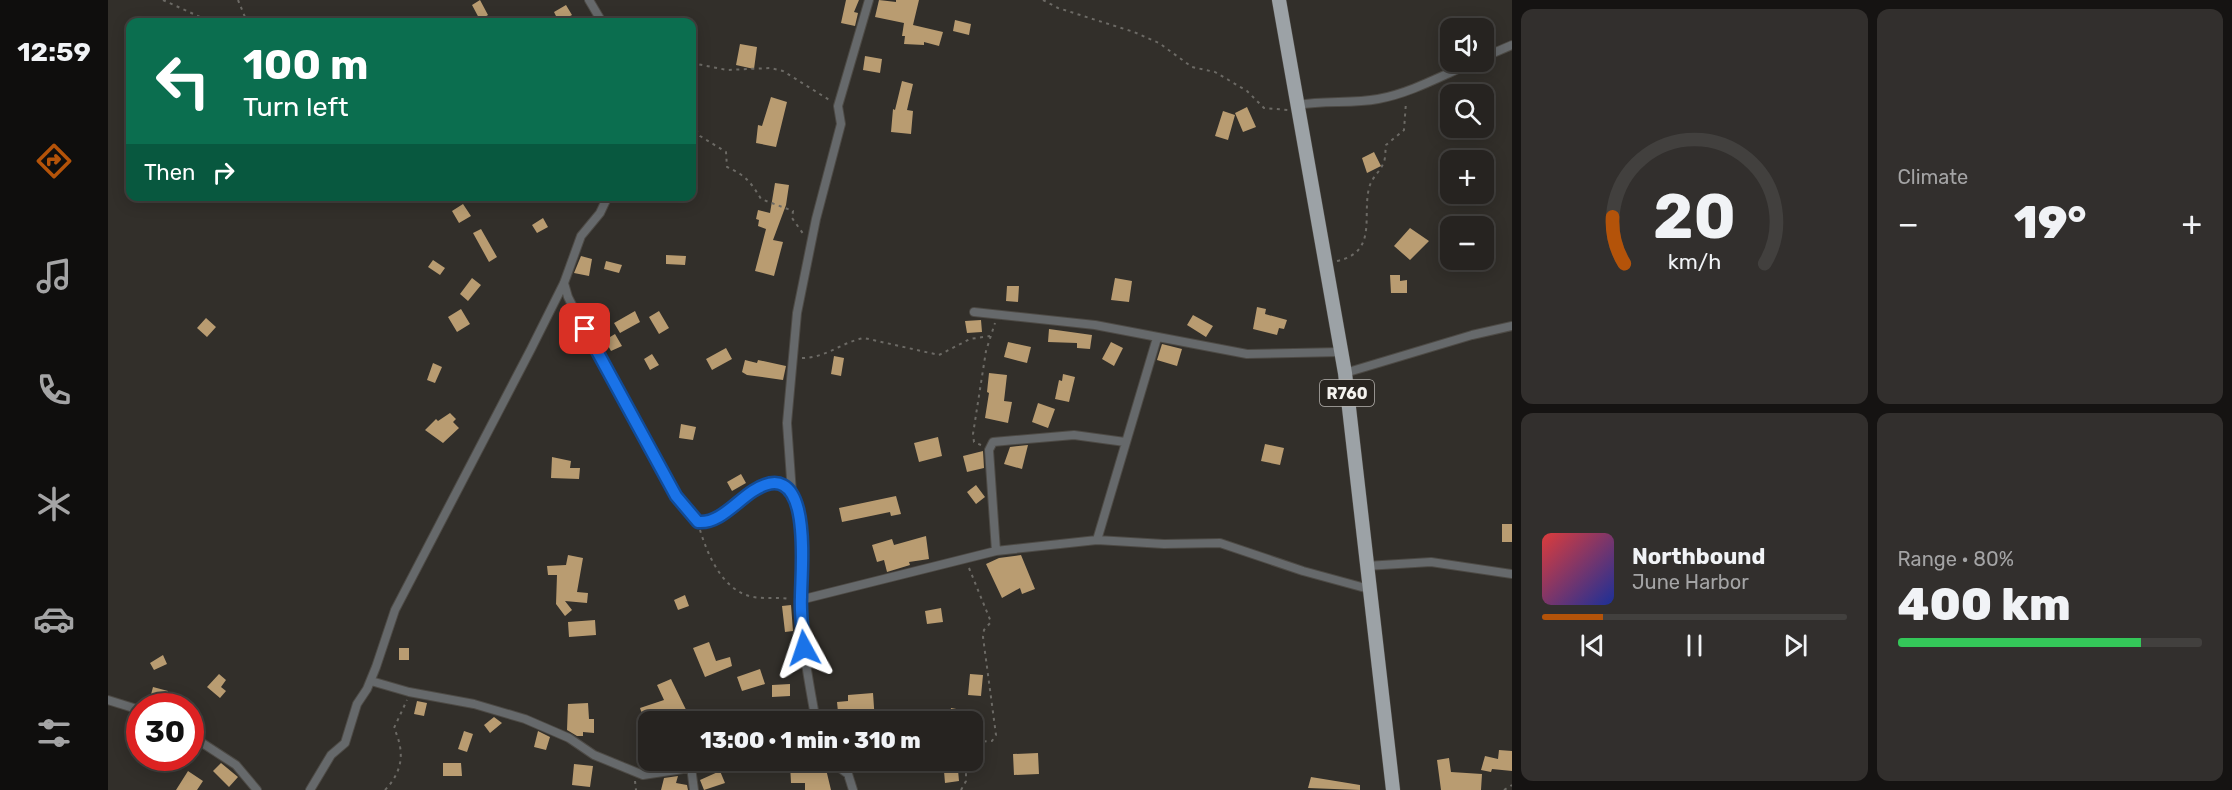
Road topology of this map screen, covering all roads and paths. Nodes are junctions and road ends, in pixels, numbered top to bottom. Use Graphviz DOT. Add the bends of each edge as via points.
graph roads {
  1 [pos="163,0"];
  2 [pos="238,0"];
  3 [pos="589,0"];
  4 [pos="870,0"];
  5 [pos="1043,0"];
  6 [pos="1279,0"];
  7 [pos="202,18"];
  8 [pos="245,18"];
  9 [pos="600,18"];
  10 [pos="1512,45"];
  11 [pos="1494,53"];
  12 [pos="696,64"];
  13 [pos="1450,72"];
  14 [pos="1407,90"];
  15 [pos="1298,105"];
  16 [pos="838,106"];
  17 [pos="696,130"];
  18 [pos="606,201"];
  19 [pos="811,244"];
  20 [pos="1326,264"];
  21 [pos="564,283"];
  22 [pos="974,312"];
  23 [pos="1001,314"];
  24 [pos="1512,326"];
  25 [pos="990,336"];
  26 [pos="1157,338"];
  27 [pos="1341,352"];
  28 [pos="792,358"];
  29 [pos="1345,373"];
  30 [pos="1125,442"];
  31 [pos="989,446"];
  32 [pos="792,493"];
  33 [pos="698,522"];
  34 [pos="1096,540"];
  35 [pos="996,551"];
  36 [pos="965,558"];
  37 [pos="1366,566"];
  38 [pos="1512,574"];
  39 [pos="1369,589"];
  40 [pos="801,600"];
  41 [pos="371,681"];
  42 [pos="409,692"];
  43 [pos="108,700"];
  44 [pos="126,706"];
  45 [pos="814,711"];
  46 [pos="983,741"];
  47 [pos="204,744"];
  48 [pos="673,771"];
  49 [pos="692,771"];
  50 [pos="844,771"];
  51 [pos="966,771"];
  52 [pos="1512,784"];
  53 [pos="257,790"];
  54 [pos="310,790"];
  55 [pos="385,790"];
  56 [pos="694,790"];
  57 [pos="853,790"];
  58 [pos="961,790"];
  59 [pos="1393,790"];
  60 [pos="1504,790"];
  1 -- 7 [label="path"];
  2 -- 8 [label="path"];
  3 -- 9 [label="street"];
  4 -- 16 [label="street"];
  5 -- 15 [label="path" via="1159,43 1192,67 1215,72 1246,91 1264,108 1284,112"];
  6 -- 15 [label="main road, R760"];
  10 -- 11 [label="street"];
  12 -- 16 [label="path" via="727,70 783,71"];
  13 -- 14 [label="street"];
  14 -- 15 [label="street" via="1378,99"];
  14 -- 20 [label="path" via="1404,130 1386,145 1384,164 1373,176 1368,228 1361,245 1347,259"];
  15 -- 20 [label="main road, R760"];
  16 -- 19 [label="street" via="841,124"];
  17 -- 19 [label="path" via="726,152 727,167 751,181 761,199 793,211 796,226"];
  18 -- 21 [label="street" via="581,236"];
  19 -- 28 [label="street"];
  20 -- 27 [label="main road, R760"];
  21 -- 33 [label="street" via="642,437 676,496"];
  21 -- 41 [label="street" via="394,610"];
  22 -- 23 [label="street"];
  23 -- 25 [label="path"];
  23 -- 26 [label="street" via="1095,325"];
  24 -- 29 [label="street"];
  25 -- 28 [label="path" via="970,339 939,354 864,338 816,358"];
  25 -- 31 [label="path" via="973,434 976,444"];
  26 -- 27 [label="street" via="1247,354"];
  26 -- 30 [label="street"];
  27 -- 29 [label="main road, R760"];
  28 -- 32 [label="street" via="787,423"];
  29 -- 37 [label="main road, R760"];
  30 -- 31 [label="street" via="1074,435 993,442"];
  30 -- 34 [label="street"];
  31 -- 35 [label="street"];
  32 -- 33 [label="street" via="784,487 764,486 712,521"];
  32 -- 40 [label="street" via="798,507 803,547"];
  33 -- 40 [label="path" via="714,563 735,589 756,598"];
  34 -- 35 [label="street"];
  34 -- 39 [label="street" via="1220,543"];
  35 -- 36 [label="street"];
  36 -- 40 [label="street"];
  36 -- 46 [label="path" via="991,622 983,637 996,735 992,741"];
  37 -- 38 [label="street" via="1431,562"];
  37 -- 39 [label="main road, R760"];
  39 -- 59 [label="main road, R760"];
  40 -- 45 [label="street"];
  41 -- 42 [label="street"];
  41 -- 54 [label="street" via="357,704 345,743 331,755"];
  42 -- 48 [label="street" via="474,704 534,722 634,773 650,776"];
  42 -- 55 [label="path" via="394,728 401,746 399,769"];
  43 -- 44 [label="street"];
  47 -- 53 [label="street" via="236,765"];
  49 -- 56 [label="street"];
  50 -- 57 [label="street"];
  51 -- 58 [label="path"];
  52 -- 60 [label="path"];
}
